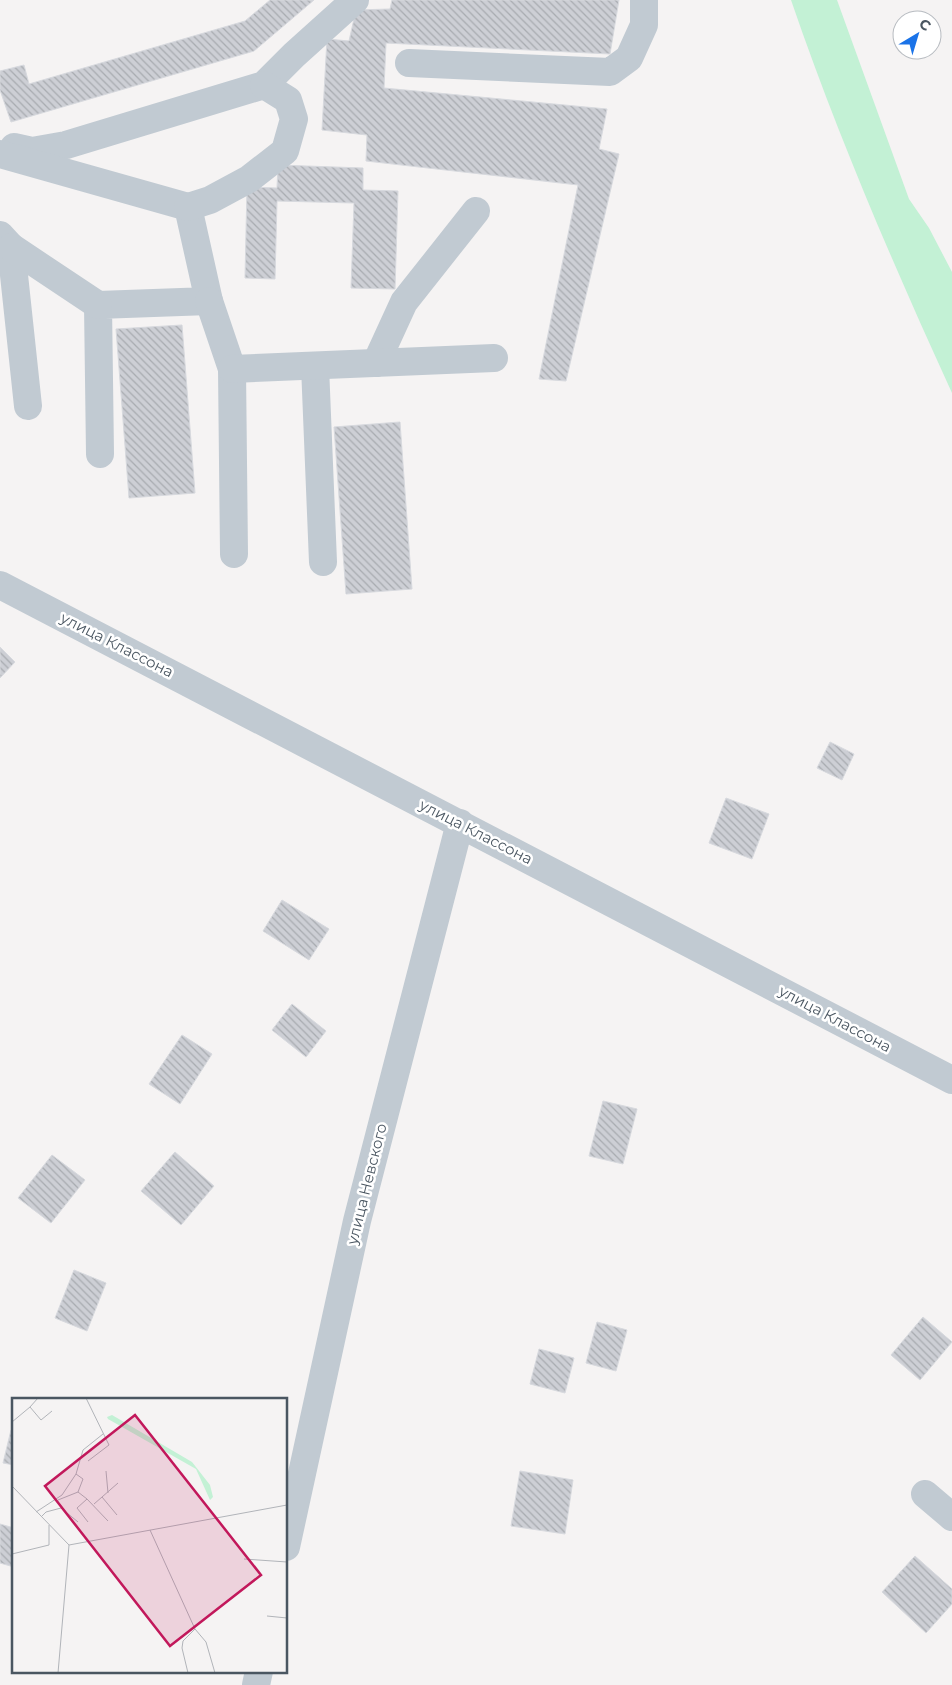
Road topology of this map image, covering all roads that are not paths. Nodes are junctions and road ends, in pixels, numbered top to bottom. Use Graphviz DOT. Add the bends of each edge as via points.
graph roads {
  1 [pos="355,0"];
  2 [pos="644,0"];
  3 [pos="409,63"];
  4 [pos="264,85"];
  5 [pos="0,144"];
  6 [pos="0,154"];
  7 [pos="188,207"];
  8 [pos="476,211"];
  9 [pos="5,241"];
  10 [pos="209,301"];
  11 [pos="98,305"];
  12 [pos="494,358"];
  13 [pos="376,363"];
  14 [pos="315,366"];
  15 [pos="232,369"];
  16 [pos="28,406"];
  17 [pos="100,454"];
  18 [pos="234,554"];
  19 [pos="323,562"];
  20 [pos="0,585"];
  21 [pos="460,823"];
  22 [pos="952,1080"];
  23 [pos="925,1494"];
  24 [pos="952,1517"];
  25 [pos="288,1538"];
  26 [pos="259,1672"];
  27 [pos="256,1685"];
  1 -- 4 [label="street"];
  2 -- 3 [label="street" via="644,25 629,58 610,72"];
  4 -- 5 [label="street" via="66,145 32,151"];
  4 -- 7 [label="street" via="288,100 294,119 285,151 249,179 210,200"];
  6 -- 7 [label="street"];
  7 -- 10 [label="street"];
  8 -- 13 [label="street" via="404,302"];
  9 -- 11 [label="street"];
  9 -- 16 [label="street"];
  10 -- 11 [label="street"];
  10 -- 15 [label="street"];
  11 -- 17 [label="street"];
  12 -- 13 [label="street"];
  13 -- 14 [label="street"];
  14 -- 15 [label="street"];
  14 -- 19 [label="street"];
  15 -- 18 [label="street"];
  20 -- 21 [label="street, улица Классона"];
  21 -- 22 [label="street, улица Классона"];
  21 -- 25 [label="street, улица Невского" via="357,1220"];
  23 -- 24 [label="street"];
  26 -- 27 [label="street"];
}
